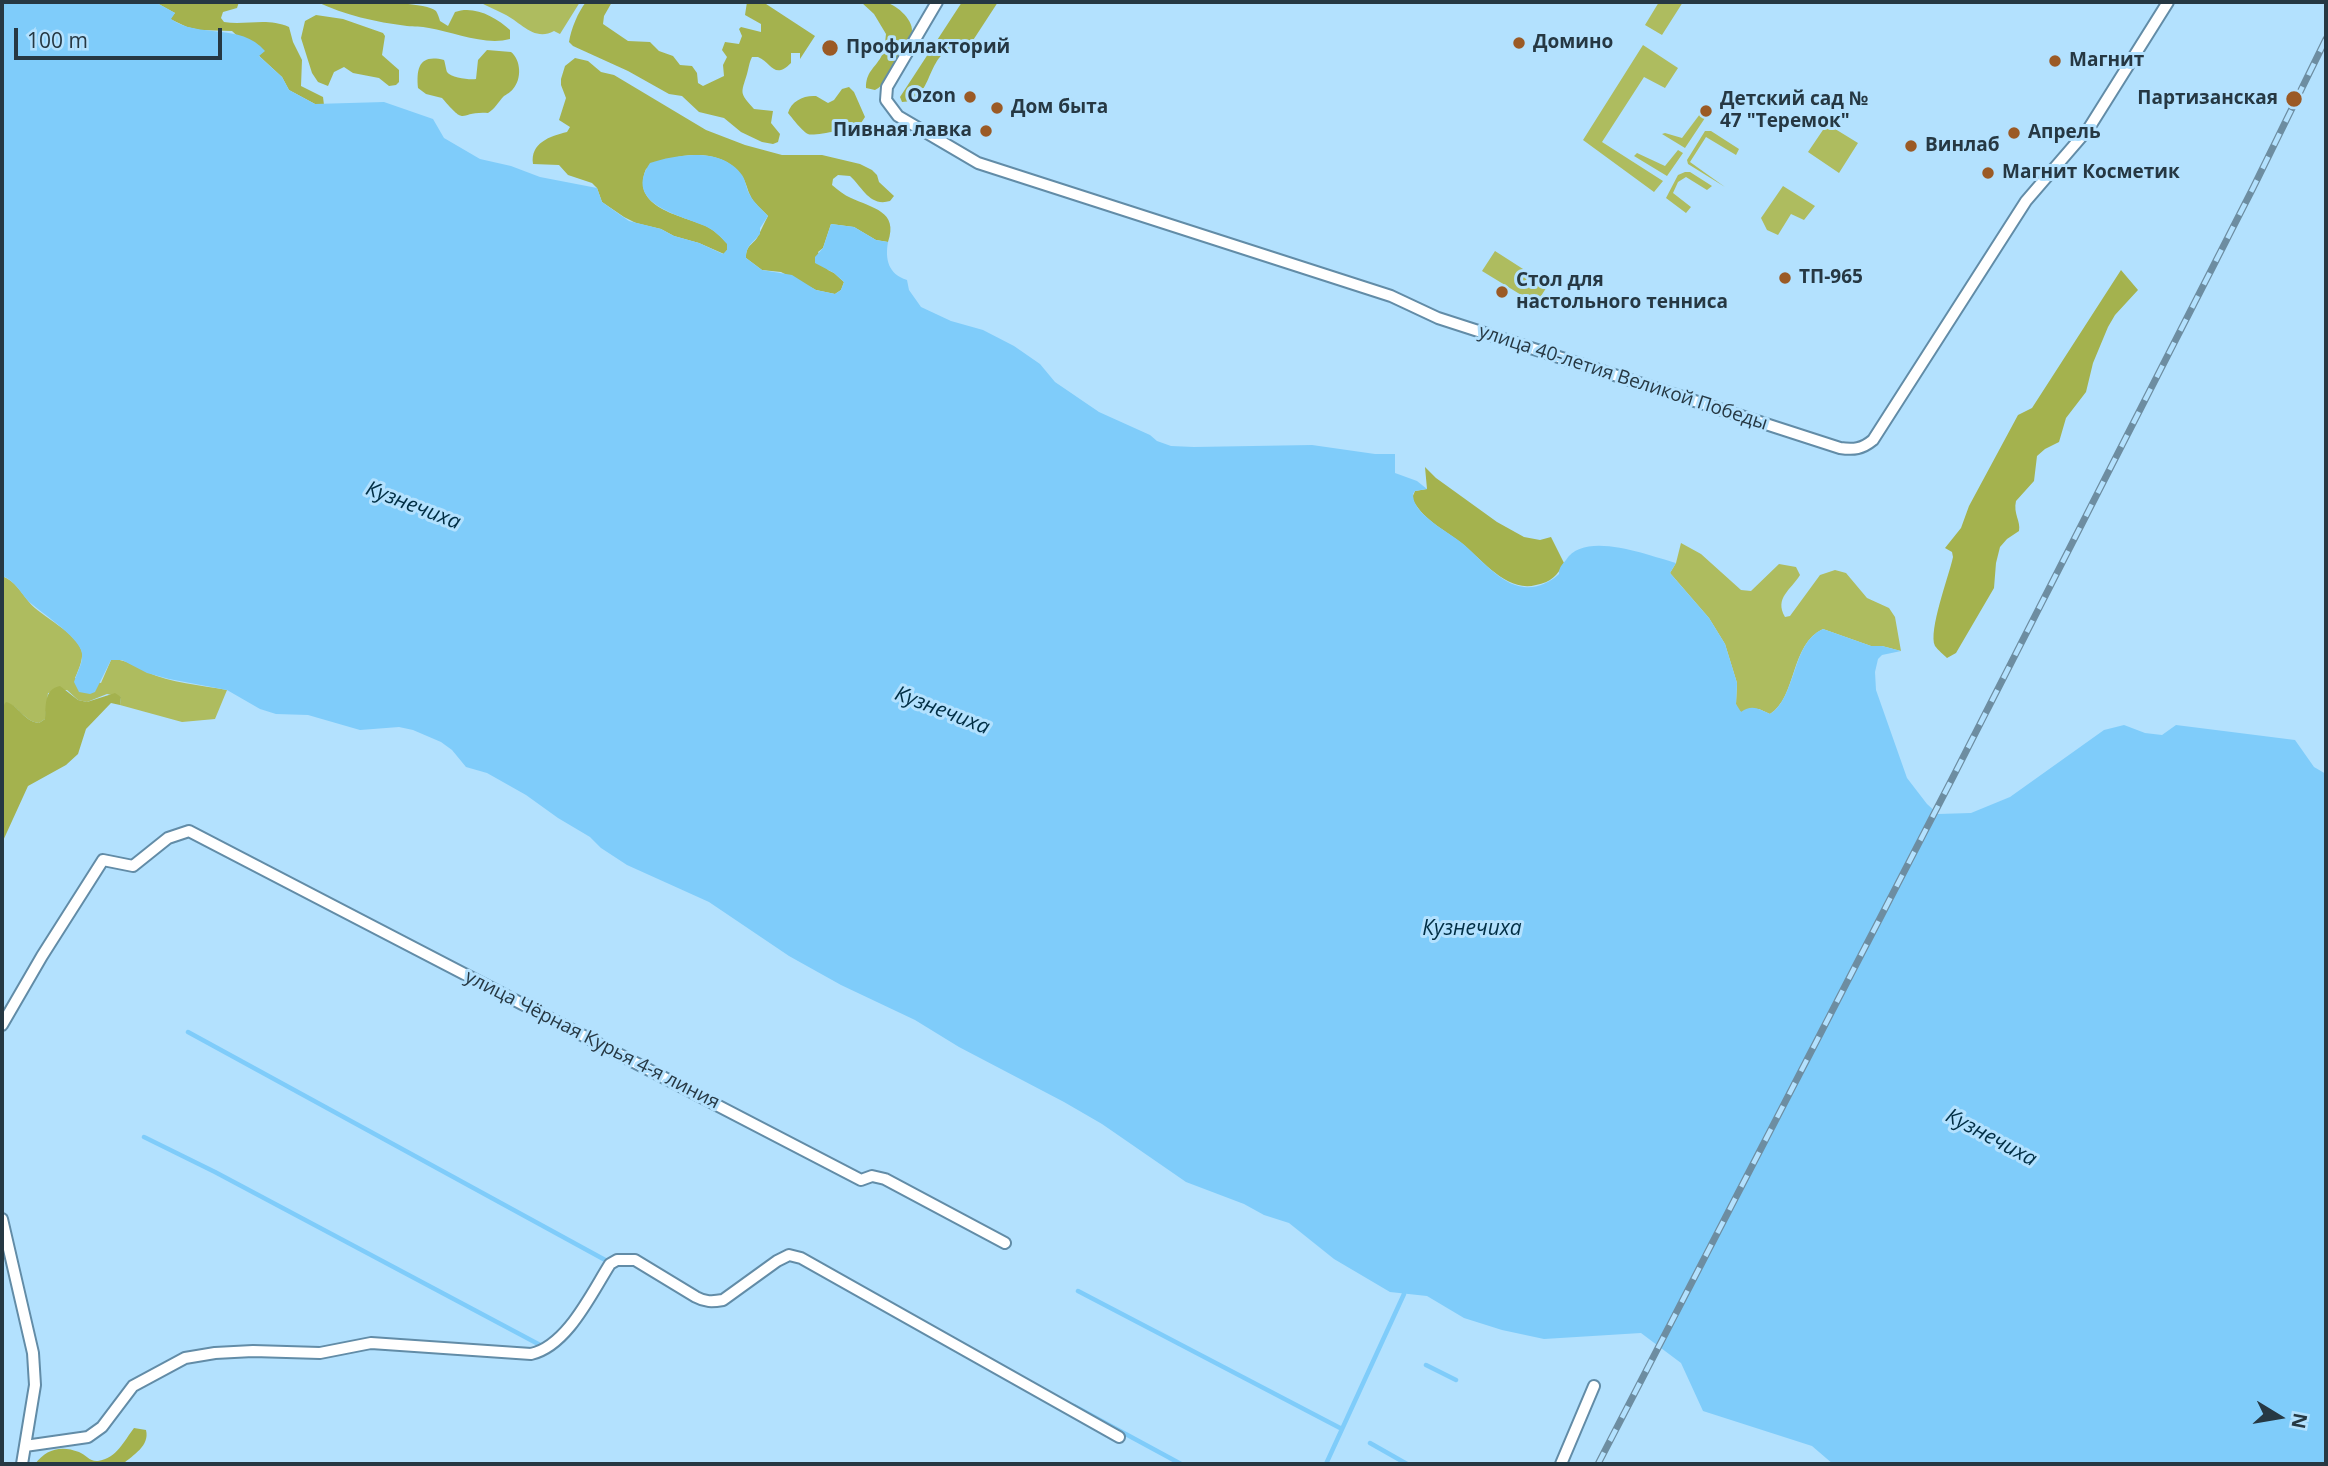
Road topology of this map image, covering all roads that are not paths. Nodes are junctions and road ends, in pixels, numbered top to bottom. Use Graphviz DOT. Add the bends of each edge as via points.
graph roads {
  1 [pos="937,2"];
  2 [pos="2168,2"];
  3 [pos="2,1025"];
  4 [pos="2,1219"];
  5 [pos="1005,1243"];
  6 [pos="1594,1386"];
  7 [pos="1119,1437"];
  8 [pos="24,1446"];
  9 [pos="22,1464"];
  10 [pos="1561,1464"];
  1 -- 2 [label="street, улица 40-летия Великой Победы" via="887,87 886,100 898,116 978,163 1391,296 1438,318 1852,450 1872,440 2026,201 2088,128"];
  3 -- 5 [label="street, улица Чёрная Курья 4-я линия" via="103,860 133,866 168,838 189,831 861,1180 872,1176 885,1179"];
  4 -- 8 [label="street" via="33,1353 34,1385"];
  6 -- 10 [label="street"];
  7 -- 8 [label="street" via="789,1255 723,1300 705,1302 635,1260 617,1260 562,1336 544,1351 531,1354 371,1343 320,1353 253,1351 185,1358 133,1386 102,1427 88,1437"];
  8 -- 9 [label="street"];
}
